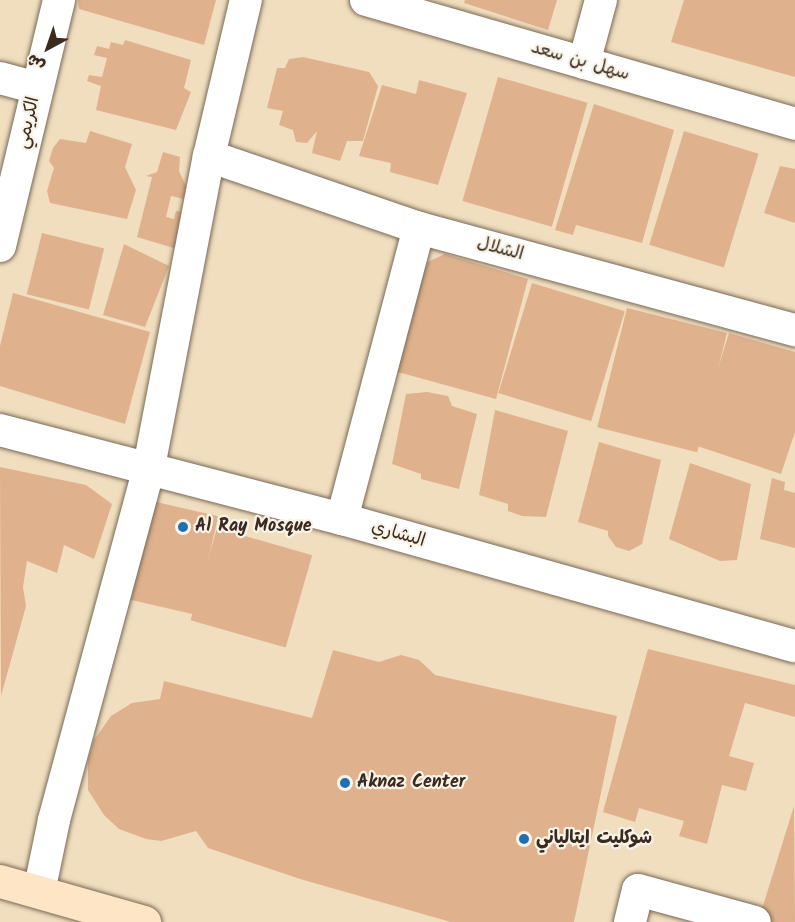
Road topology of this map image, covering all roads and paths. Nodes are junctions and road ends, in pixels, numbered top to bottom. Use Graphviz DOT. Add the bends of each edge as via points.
graph roads {
  1 [pos="59,0"];
  2 [pos="246,0"];
  3 [pos="366,0"];
  4 [pos="601,0"];
  5 [pos="410,5"];
  6 [pos="584,63"];
  7 [pos="0,78"];
  8 [pos="37,88"];
  9 [pos="795,124"];
  10 [pos="209,156"];
  11 [pos="419,228"];
  12 [pos="0,246"];
  13 [pos="795,330"];
  14 [pos="0,430"];
  15 [pos="148,471"];
  16 [pos="342,519"];
  17 [pos="795,646"];
  18 [pos="0,881"];
  19 [pos="39,892"];
  20 [pos="144,922"];
  21 [pos="630,922"];
  22 [pos="755,922"];
  1 -- 8 [label="street, الكريمي"];
  2 -- 10 [label="street"];
  3 -- 5 [label="street, سهل بن سعد"];
  4 -- 6 [label="street"];
  5 -- 6 [label="street, سهل بن سعد"];
  6 -- 9 [label="street, سهل بن سعد"];
  7 -- 8 [label="street"];
  8 -- 12 [label="street, الكريمي"];
  10 -- 11 [label="street, الشلال"];
  10 -- 15 [label="street"];
  11 -- 13 [label="street, الشلال"];
  11 -- 16 [label="street"];
  14 -- 15 [label="street, البشاري"];
  15 -- 16 [label="street, البشاري"];
  15 -- 19 [label="street" via="54,820"];
  16 -- 17 [label="street, البشاري"];
  18 -- 19 [label="main road"];
  19 -- 20 [label="main road"];
  21 -- 22 [label="street" via="638,890"];
}
